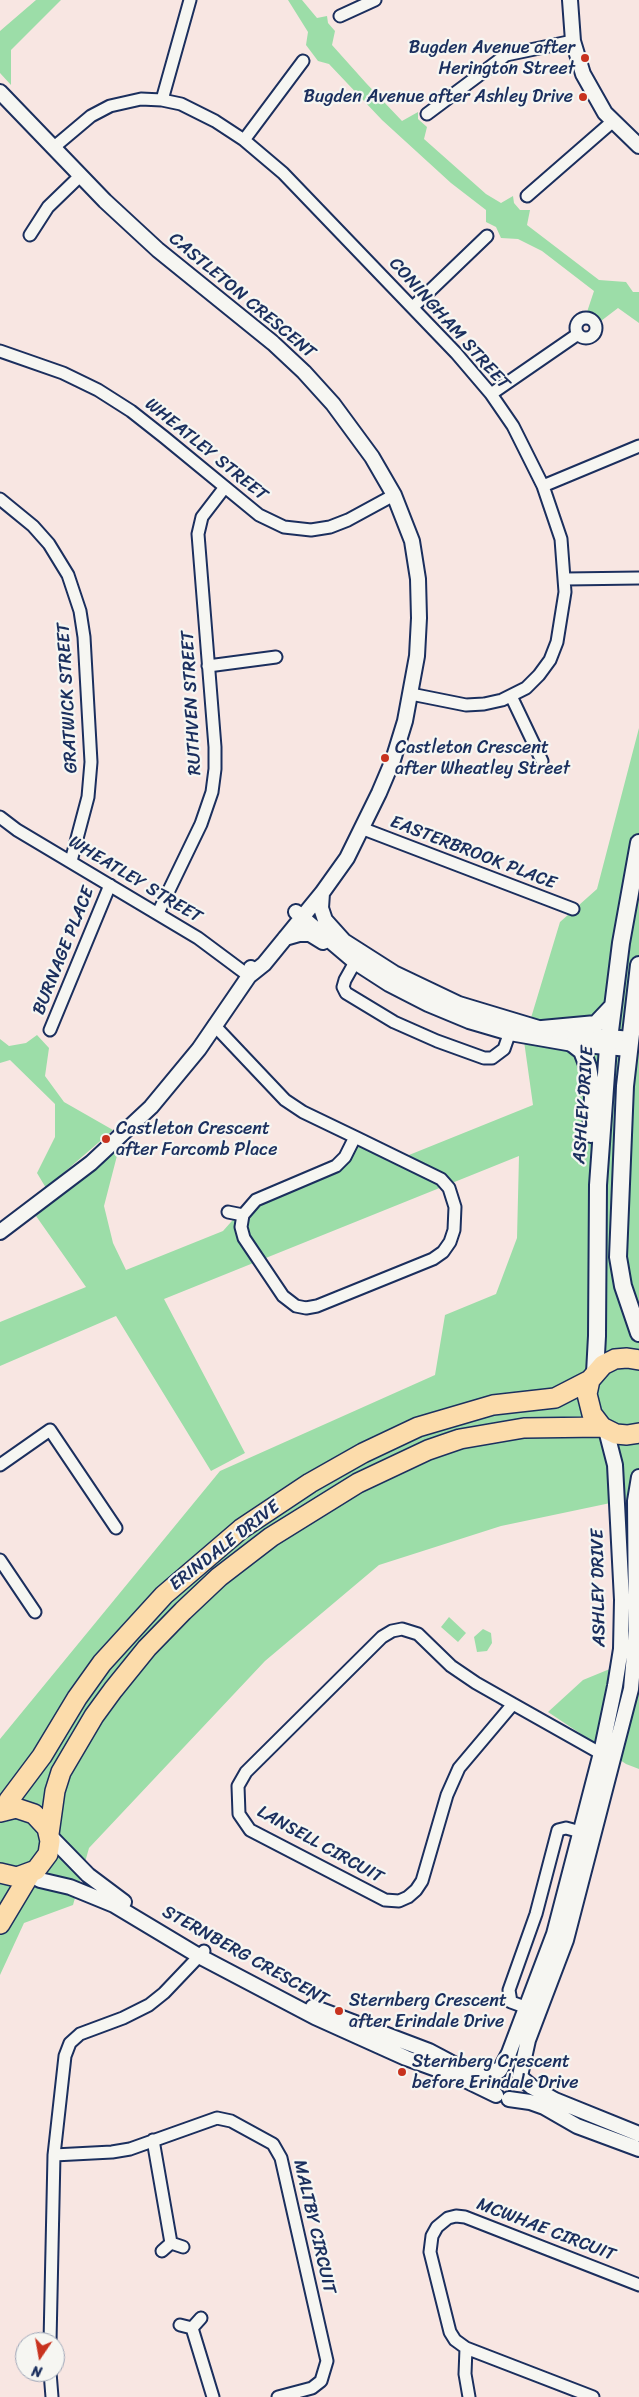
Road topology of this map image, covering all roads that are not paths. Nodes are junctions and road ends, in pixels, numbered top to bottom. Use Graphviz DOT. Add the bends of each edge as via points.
graph roads {
  1 [pos="190,0"];
  2 [pos="375,0"];
  3 [pos="570,0"];
  4 [pos="340,16"];
  5 [pos="573,41"];
  6 [pos="303,61"];
  7 [pos="0,92"];
  8 [pos="162,100"];
  9 [pos="427,114"];
  10 [pos="612,122"];
  11 [pos="244,140"];
  12 [pos="639,146"];
  13 [pos="53,148"];
  14 [pos="80,176"];
  15 [pos="527,196"];
  16 [pos="30,235"];
  17 [pos="487,236"];
  18 [pos="413,308"];
  19 [pos="578,334"];
  20 [pos="0,351"];
  21 [pos="491,394"];
  22 [pos="639,446"];
  23 [pos="544,486"];
  24 [pos="225,487"];
  25 [pos="394,495"];
  26 [pos="0,500"];
  27 [pos="639,578"];
  28 [pos="566,579"];
  29 [pos="276,657"];
  30 [pos="208,666"];
  31 [pos="411,694"];
  32 [pos="511,696"];
  33 [pos="542,761"];
  34 [pos="0,817"];
  35 [pos="361,828"];
  36 [pos="639,843"];
  37 [pos="351,847"];
  38 [pos="71,861"];
  39 [pos="639,883"];
  40 [pos="110,885"];
  41 [pos="322,893"];
  42 [pos="573,909"];
  43 [pos="301,912"];
  44 [pos="158,913"];
  45 [pos="285,938"];
  46 [pos="621,944"];
  47 [pos="343,946"];
  48 [pos="358,957"];
  49 [pos="639,965"];
  50 [pos="249,976"];
  51 [pos="613,1006"];
  52 [pos="214,1025"];
  53 [pos="512,1027"];
  54 [pos="542,1029"];
  55 [pos="50,1030"];
  56 [pos="609,1042"];
  57 [pos="573,1044"];
  58 [pos="630,1044"];
  59 [pos="598,1108"];
  60 [pos="354,1137"];
  61 [pos="228,1212"];
  62 [pos="243,1215"];
  63 [pos="0,1232"];
  64 [pos="639,1334"];
  65 [pos="639,1360"];
  66 [pos="592,1376"];
  67 [pos="604,1428"];
  68 [pos="639,1432"];
  69 [pos="0,1465"];
  70 [pos="639,1477"];
  71 [pos="116,1528"];
  72 [pos="636,1530"];
  73 [pos="618,1538"];
  74 [pos="0,1560"];
  75 [pos="638,1582"];
  76 [pos="35,1612"];
  77 [pos="621,1624"];
  78 [pos="637,1626"];
  79 [pos="639,1652"];
  80 [pos="630,1688"];
  81 [pos="513,1704"];
  82 [pos="601,1753"];
  83 [pos="613,1760"];
  84 [pos="2,1811"];
  85 [pos="49,1834"];
  86 [pos="588,1834"];
  87 [pos="0,1873"];
  88 [pos="30,1874"];
  89 [pos="0,1924"];
  90 [pos="201,1954"];
  91 [pos="278,1994"];
  92 [pos="532,2010"];
  93 [pos="500,2071"];
  94 [pos="520,2077"];
  95 [pos="502,2097"];
  96 [pos="639,2134"];
  97 [pos="153,2140"];
  98 [pos="639,2149"];
  99 [pos="54,2154"];
  100 [pos="171,2243"];
  101 [pos="184,2247"];
  102 [pos="162,2251"];
  103 [pos="639,2285"];
  104 [pos="201,2318"];
  105 [pos="180,2325"];
  106 [pos="192,2328"];
  107 [pos="50,2332"];
  108 [pos="466,2348"];
  109 [pos="51,2382"];
  110 [pos="52,2397"];
  111 [pos="213,2397"];
  112 [pos="278,2397"];
  113 [pos="469,2397"];
  114 [pos="593,2397"];
  1 -- 8 [label="street"];
  2 -- 4 [label="street"];
  3 -- 5 [label="street"];
  5 -- 9 [label="street" via="506,55"];
  5 -- 10 [label="street" via="593,95"];
  6 -- 11 [label="street"];
  7 -- 13 [label="street, CASTLETON CRESCENT"];
  8 -- 11 [label="street, CONINGHAM STREET" via="200,112"];
  8 -- 13 [label="street, CONINGHAM STREET" via="141,99 110,106 85,120"];
  10 -- 12 [label="street"];
  10 -- 15 [label="street"];
  11 -- 18 [label="street, CONINGHAM STREET" via="283,173"];
  13 -- 14 [label="street, CASTLETON CRESCENT"];
  14 -- 16 [label="street" via="48,206"];
  14 -- 25 [label="street, CASTLETON CRESCENT" via="158,250 274,343 304,372 354,430"];
  17 -- 18 [label="street"];
  18 -- 21 [label="street, CONINGHAM STREET"];
  19 -- 21 [label="street"];
  20 -- 24 [label="street, WHEATLEY STREET" via="63,373 98,390 164,436"];
  21 -- 23 [label="street, CONINGHAM STREET" via="526,449"];
  22 -- 23 [label="street"];
  23 -- 28 [label="street, CONINGHAM STREET" via="561,539"];
  24 -- 25 [label="street, WHEATLEY STREET" via="267,520 311,530 348,520"];
  24 -- 30 [label="street, RUTHVEN STREET" via="202,517 198,534"];
  25 -- 31 [label="street, CASTLETON CRESCENT" via="412,541 418,579 418,637"];
  26 -- 38 [label="street, GRATWICK STREET" via="33,526 49,544 68,575 80,611 92,762 88,797"];
  27 -- 28 [label="street"];
  28 -- 32 [label="street, CONINGHAM STREET" via="562,624 550,660 533,682"];
  29 -- 30 [label="street"];
  30 -- 44 [label="street, RUTHVEN STREET" via="215,747 212,792 201,824"];
  31 -- 32 [label="street, CONINGHAM STREET" via="466,705 484,704"];
  31 -- 35 [label="street, CASTLETON CRESCENT" via="393,760"];
  32 -- 33 [label="street"];
  34 -- 38 [label="street, WHEATLEY STREET"];
  35 -- 37 [label="street, CASTLETON CRESCENT"];
  35 -- 42 [label="street, EASTERBROOK PLACE"];
  36 -- 46 [label="main road, ASHLEY DRIVE"];
  37 -- 41 [label="street, CASTLETON CRESCENT"];
  37 -- 43 [label="street, CASTLETON CRESCENT" via="342,852"];
  38 -- 40 [label="street, WHEATLEY STREET"];
  39 -- 46 [label="street" via="630,931"];
  40 -- 44 [label="street, WHEATLEY STREET"];
  40 -- 55 [label="street, BURNAGE PLACE"];
  41 -- 43 [label="street, CASTLETON CRESCENT"];
  41 -- 47 [label="street" via="321,908 325,920"];
  43 -- 45 [label="street, CASTLETON CRESCENT"];
  43 -- 47 [label="street"];
  43 -- 50 [label="street, CASTLETON CRESCENT" via="253,964"];
  44 -- 50 [label="street, WHEATLEY STREET"];
  45 -- 47 [label="street" via="310,934"];
  45 -- 50 [label="street, CASTLETON CRESCENT"];
  46 -- 51 [label="main road, ASHLEY DRIVE"];
  47 -- 48 [label="street"];
  48 -- 53 [label="street" via="389,984 428,1004 468,1021"];
  48 -- 53 [label="street" via="344,980 346,993 394,1022 484,1058 498,1055 508,1042"];
  49 -- 58 [label="main road"];
  50 -- 52 [label="street, CASTLETON CRESCENT"];
  51 -- 54 [label="main road" via="596,1024"];
  51 -- 56 [label="main road, ASHLEY DRIVE"];
  52 -- 60 [label="street" via="285,1100"];
  52 -- 63 [label="street, CASTLETON CRESCENT" via="187,1064 111,1146"];
  53 -- 54 [label="street"];
  53 -- 57 [label="street"];
  54 -- 56 [label="street"];
  56 -- 57 [label="street"];
  56 -- 58 [label="street"];
  56 -- 59 [label="main road, ASHLEY DRIVE"];
  57 -- 59 [label="main road" via="582,1051"];
  58 -- 64 [label="main road" via="622,1135 618,1257 622,1286"];
  59 -- 66 [label="main road, ASHLEY DRIVE" via="597,1336"];
  60 -- 62 [label="street" via="336,1166 256,1200"];
  60 -- 62 [label="street" via="431,1173 448,1188 455,1207 454,1230 450,1242 433,1259 317,1306 296,1306 283,1296 244,1238 241,1227"];
  61 -- 62 [label="street"];
  65 -- 66 [label="main road, ERINDALE DRIVE" via="615,1359"];
  66 -- 67 [label="main road" via="588,1404"];
  66 -- 84 [label="main road, ERINDALE DRIVE" via="555,1398 493,1405 418,1427 310,1482 241,1528 164,1595 102,1663"];
  67 -- 68 [label="main road, ERINDALE DRIVE" via="627,1435"];
  67 -- 73 [label="street, ASHLEY DRIVE" via="615,1465"];
  67 -- 85 [label="main road, ERINDALE DRIVE" via="524,1428 460,1439 428,1450 358,1483 264,1541 183,1611 129,1669 108,1697 61,1772"];
  69 -- 71 [label="street" via="50,1430"];
  70 -- 72 [label="street, ASHLEY DRIVE" via="635,1501"];
  72 -- 73 [label="street"];
  72 -- 75 [label="street, ASHLEY DRIVE"];
  73 -- 77 [label="street, ASHLEY DRIVE"];
  74 -- 76 [label="street"];
  75 -- 78 [label="street, ASHLEY DRIVE"];
  77 -- 78 [label="street"];
  77 -- 82 [label="street, ASHLEY DRIVE" via="621,1649"];
  78 -- 80 [label="street, ASHLEY DRIVE"];
  79 -- 80 [label="street"];
  80 -- 83 [label="street, ASHLEY DRIVE"];
  81 -- 81 [label="street, LANSELL CIRCUIT" via="459,1768 447,1795 422,1881 408,1897 399,1901 386,1900 250,1830 239,1814 238,1786 246,1772 382,1637 392,1631 402,1629 418,1634 451,1666"];
  81 -- 82 [label="street, LANSELL CIRCUIT"];
  82 -- 83 [label="street, LANSELL CIRCUIT"];
  82 -- 86 [label="street, ASHLEY DRIVE"];
  83 -- 86 [label="street, ASHLEY DRIVE"];
  84 -- 85 [label="main road" via="16,1808 34,1814 44,1823"];
  85 -- 88 [label="main road, ERINDALE DRIVE" via="48,1854 41,1866"];
  85 -- 90 [label="street, STERNBERG CRESCENT" via="108,1891"];
  86 -- 92 [label="street, ASHLEY DRIVE"];
  86 -- 92 [label="street" via="566,1828 558,1830 536,1914 509,1990 511,2002"];
  87 -- 88 [label="main road" via="17,1877"];
  88 -- 89 [label="main road"];
  88 -- 90 [label="street, STERNBERG CRESCENT" via="114,1905"];
  90 -- 91 [label="street, STERNBERG CRESCENT"];
  90 -- 99 [label="street" via="148,2005 80,2034 70,2043 65,2056"];
  91 -- 93 [label="street, STERNBERG CRESCENT" via="430,2051 463,2069"];
  91 -- 95 [label="street, STERNBERG CRESCENT" via="343,2031"];
  92 -- 93 [label="street, ASHLEY DRIVE"];
  92 -- 94 [label="street, ASHLEY DRIVE"];
  93 -- 94 [label="street" via="513,2070"];
  93 -- 95 [label="street" via="492,2082"];
  94 -- 95 [label="street" via="520,2091"];
  94 -- 96 [label="street" via="555,2100"];
  95 -- 98 [label="street, STERNBERG CRESCENT" via="544,2107 569,2122"];
  97 -- 99 [label="street, MALTBY CIRCUIT" via="112,2152"];
  97 -- 100 [label="street"];
  97 -- 112 [label="street, MALTBY CIRCUIT" via="217,2118 231,2121 265,2138 276,2148 327,2360 321,2381 312,2388"];
  99 -- 107 [label="street"];
  100 -- 101 [label="street"];
  100 -- 102 [label="street"];
  103 -- 108 [label="street, MCWHAE CIRCUIT" via="465,2217 437,2221 430,2252 450,2332"];
  104 -- 106 [label="street"];
  105 -- 106 [label="street"];
  106 -- 111 [label="street"];
  108 -- 113 [label="street" via="465,2374"];
  108 -- 114 [label="street, MCWHAE CIRCUIT"];
  109 -- 110 [label="street"];
}
